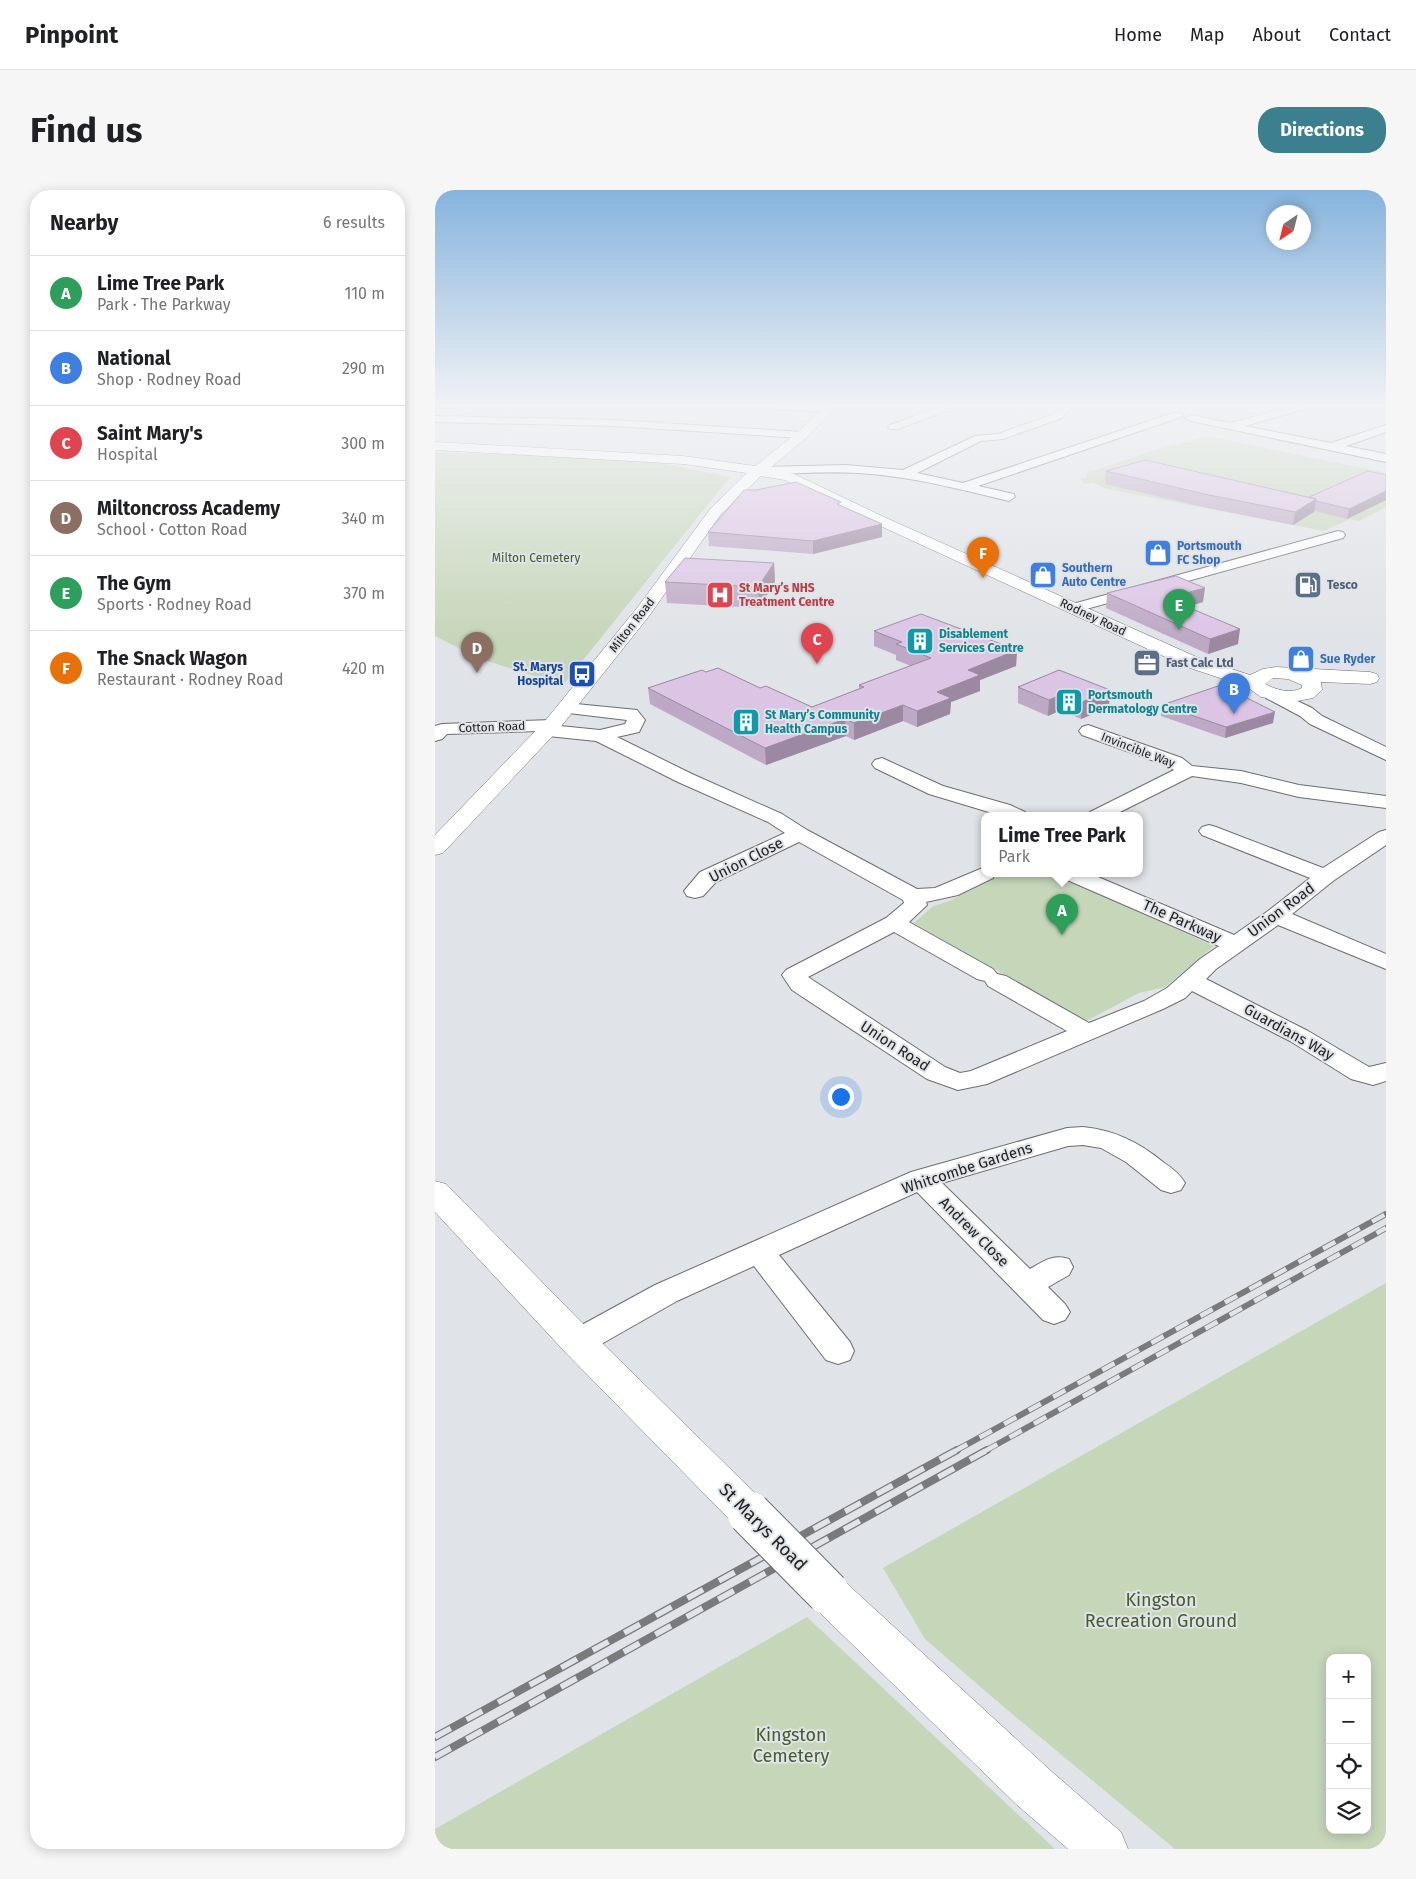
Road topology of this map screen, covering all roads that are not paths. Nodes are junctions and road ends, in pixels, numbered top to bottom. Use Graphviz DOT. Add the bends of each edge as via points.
graph roads {
  1 [pos="743,483"];
  2 [pos="747,483"];
  3 [pos="787,483"];
  4 [pos="793,483"];
  5 [pos="802,483"];
  6 [pos="946,483"];
  7 [pos="973,483"];
  8 [pos="740,486"];
  9 [pos="963,487"];
  10 [pos="813,490"];
  11 [pos="1009,497"];
  12 [pos="1338,535"];
  13 [pos="1074,608"];
  14 [pos="1295,675"];
  15 [pos="1378,677"];
  16 [pos="1259,679"];
  17 [pos="1308,698"];
  18 [pos="566,708"];
  19 [pos="550,728"];
  20 [pos="633,728"];
  21 [pos="437,731"];
  22 [pos="1088,731"];
  23 [pos="599,736"];
  24 [pos="1386,754"];
  25 [pos="652,763"];
  26 [pos="882,764"];
  27 [pos="1191,771"];
  28 [pos="1386,802"];
  29 [pos="1009,812"];
  30 [pos="1105,812"];
  31 [pos="1209,832"];
  32 [pos="800,834"];
  33 [pos="1380,846"];
  34 [pos="435,848"];
  35 [pos="981,875"];
  36 [pos="1325,876"];
  37 [pos="1080,877"];
  38 [pos="695,891"];
  39 [pos="913,896"];
  40 [pos="1276,916"];
  41 [pos="894,923"];
  42 [pos="1235,944"];
  43 [pos="1381,954"];
  44 [pos="1191,981"];
  45 [pos="1087,1032"];
  46 [pos="1386,1071"];
  47 [pos="921,1179"];
  48 [pos="1171,1184"];
  49 [pos="435,1192"];
  50 [pos="759,1252"];
  51 [pos="1058,1267"];
  52 [pos="1027,1284"];
  53 [pos="1054,1312"];
  54 [pos="578,1342"];
  55 [pos="838,1351"];
  56 [pos="1104,1849"];
  1 -- 8 [label="main road, Milton Road"];
  2 -- 8 [label="main road, Rodney Road"];
  3 -- 10 [label="main road, Rodney Road"];
  4 -- 10 [label="main road, Rodney Road"];
  5 -- 10 [label="main road, Rodney Road"];
  6 -- 9 [label="street"];
  7 -- 9 [label="street"];
  8 -- 18 [label="main road, Milton Road" via="715,511 643,612"];
  9 -- 11 [label="street"];
  10 -- 13 [label="main road, Rodney Road"];
  12 -- 13 [label="street"];
  13 -- 16 [label="main road, Rodney Road" via="1211,670"];
  14 -- 15 [label="main road"];
  14 -- 16 [label="main road" via="1279,673"];
  14 -- 17 [label="main road" via="1308,680"];
  15 -- 17 [label="main road" via="1340,681"];
  16 -- 17 [label="main road" via="1259,689 1272,694"];
  17 -- 24 [label="street" via="1316,720"];
  18 -- 19 [label="main road, Milton Road"];
  18 -- 20 [label="street" via="631,714 636,720"];
  19 -- 21 [label="street, Cotton Road"];
  19 -- 23 [label="street"];
  19 -- 34 [label="main road, Milton Road"];
  20 -- 23 [label="street"];
  20 -- 25 [label="street" via="636,742"];
  22 -- 27 [label="street, Invincible Way" via="1175,762"];
  23 -- 25 [label="street"];
  25 -- 32 [label="street" via="775,818"];
  26 -- 29 [label="street" via="936,790"];
  27 -- 28 [label="street" via="1241,777 1299,791"];
  27 -- 30 [label="street"];
  31 -- 36 [label="street"];
  32 -- 38 [label="street, Union Close" via="708,877"];
  32 -- 39 [label="street"];
  33 -- 36 [label="street, Union Road"];
  35 -- 39 [label="street" via="943,894"];
  36 -- 40 [label="street, Union Road"];
  37 -- 42 [label="street, The Parkway"];
  39 -- 41 [label="street, Union Road" via="915,905"];
  40 -- 42 [label="street, Union Road"];
  40 -- 43 [label="street"];
  41 -- 45 [label="street"];
  41 -- 45 [label="street, Union Road" via="794,975 801,984 928,1068 959,1082 978,1078"];
  42 -- 44 [label="street, Union Road"];
  44 -- 45 [label="street, Union Road" via="1176,994"];
  44 -- 46 [label="street, Guardians Way" via="1299,1036 1360,1073 1373,1077"];
  47 -- 48 [label="street, Whitcombe Gardens" via="1081,1135 1108,1139 1134,1152"];
  47 -- 50 [label="street, Whitcombe Gardens"];
  47 -- 52 [label="street, Andrew Close"];
  49 -- 54 [label="main road, St Marys Road"];
  50 -- 54 [label="street, Whitcombe Gardens" via="666,1293"];
  50 -- 55 [label="street"];
  51 -- 52 [label="street"];
  52 -- 53 [label="street, Andrew Close"];
  54 -- 56 [label="main road, St Marys Road, bridge" via="828,1593 1034,1788"];
}
